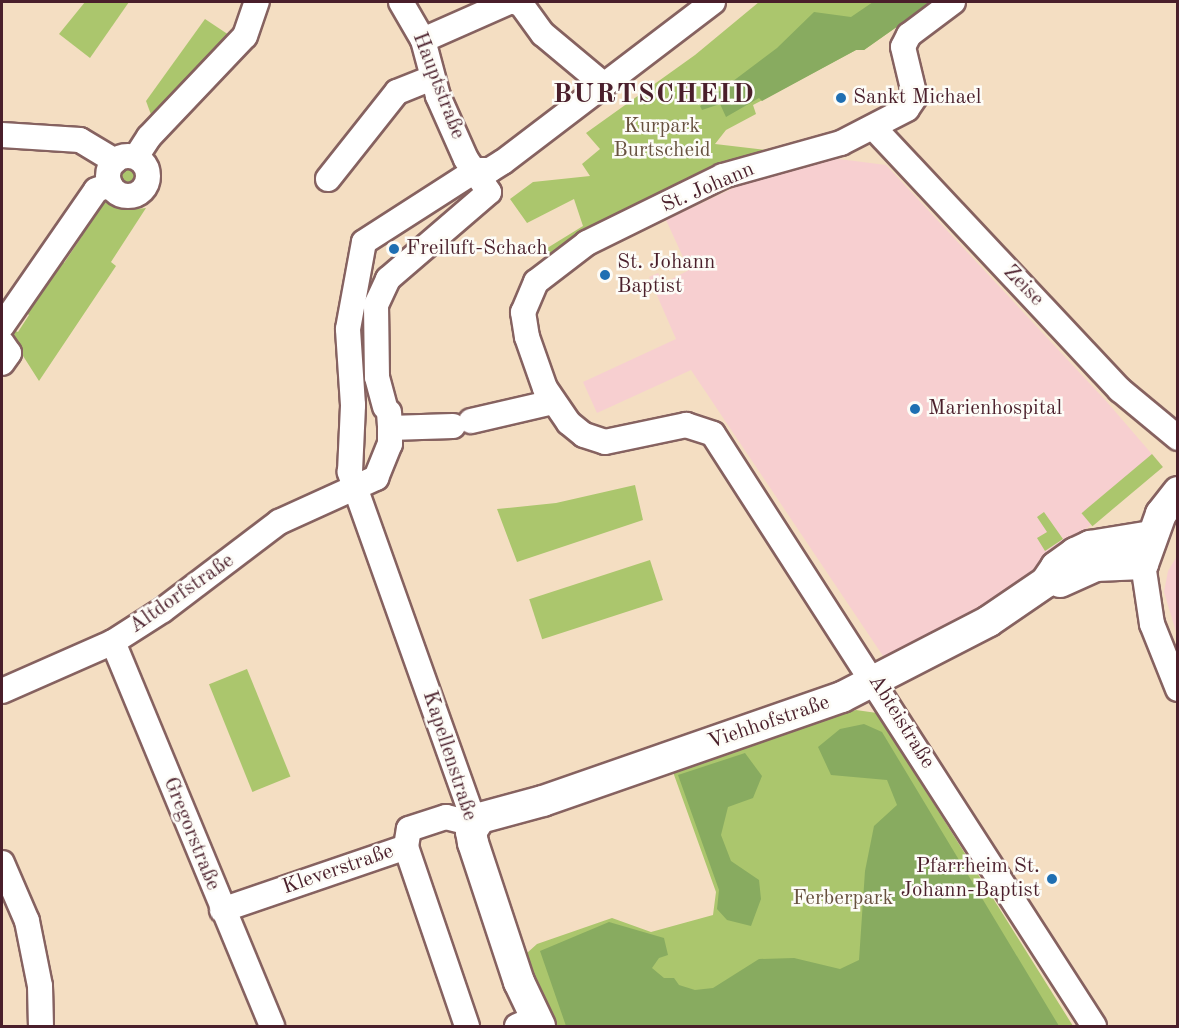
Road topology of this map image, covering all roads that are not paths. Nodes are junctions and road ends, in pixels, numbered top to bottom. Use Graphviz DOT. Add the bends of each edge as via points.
graph roads {
  1 [pos="258,2"];
  2 [pos="401,2"];
  3 [pos="515,2"];
  4 [pos="713,2"];
  5 [pos="953,2"];
  6 [pos="423,40"];
  7 [pos="432,78"];
  8 [pos="604,84"];
  9 [pos="874,128"];
  10 [pos="2,135"];
  11 [pos="126,159"];
  12 [pos="476,170"];
  13 [pos="328,178"];
  14 [pos="110,185"];
  15 [pos="2,326"];
  16 [pos="2,343"];
  17 [pos="2,363"];
  18 [pos="553,402"];
  19 [pos="353,405"];
  20 [pos="388,417"];
  21 [pos="1178,438"];
  22 [pos="356,486"];
  23 [pos="1178,492"];
  24 [pos="1147,550"];
  25 [pos="113,642"];
  26 [pos="876,682"];
  27 [pos="1178,689"];
  28 [pos="2,691"];
  29 [pos="475,824"];
  30 [pos="406,847"];
  31 [pos="2,863"];
  32 [pos="222,910"];
  33 [pos="531,1024"];
  34 [pos="41,1026"];
  35 [pos="272,1026"];
  36 [pos="467,1026"];
  37 [pos="1094,1026"];
  1 -- 11 [label="street" via="245,36"];
  2 -- 6 [label="street, Hauptstraße"];
  3 -- 6 [label="street"];
  3 -- 8 [label="street" via="543,34"];
  4 -- 8 [label="street, Kapellenstraße"];
  5 -- 9 [label="street, St. Johann" via="909,35 903,46 903,58 915,97 907,109"];
  6 -- 7 [label="street, Hauptstraße"];
  7 -- 12 [label="street, Hauptstraße" via="466,159"];
  7 -- 13 [label="street" via="397,92"];
  8 -- 12 [label="street, Kapellenstraße" via="503,162 490,170"];
  9 -- 18 [label="street, St. Johann" via="841,143 723,176 587,243 552,268 536,282 524,312 527,337"];
  9 -- 21 [label="street, Zeise" via="1120,390"];
  10 -- 11 [label="street" via="80,140"];
  11 -- 14 [label="street" via="109,172"];
  11 -- 14 [label="street" via="148,173 142,191 124,196"];
  12 -- 19 [label="street, Kapellenstraße" via="364,242 348,328"];
  12 -- 20 [label="street, Hauptstraße" via="489,192 388,279 376,305 377,377"];
  14 -- 15 [label="street" via="96,190"];
  16 -- 17 [label="street" via="9,353"];
  18 -- 20 [label="street" via="462,424"];
  18 -- 26 [label="street, Abteistraße" via="584,435 605,442 681,425 698,426 713,434"];
  19 -- 20 [label="street"];
  19 -- 22 [label="street, Kapellenstraße" via="350,472"];
  20 -- 22 [label="street, Altdorfstraße" via="390,444 376,478"];
  22 -- 25 [label="street, Altdorfstraße" via="279,522"];
  22 -- 29 [label="street, Kapellenstraße"];
  23 -- 24 [label="main road"];
  24 -- 26 [label="main road, Viehhofstraße" via="1090,546 1056,567 1046,582 989,621"];
  24 -- 27 [label="street" via="1152,624"];
  25 -- 28 [label="street, Altdorfstraße"];
  25 -- 32 [label="street, Gregorstraße"];
  26 -- 29 [label="main road, Viehhofstraße" via="584,787 488,814"];
  26 -- 37 [label="street, Abteistraße"];
  29 -- 30 [label="street, Kleverstraße" via="446,817 409,829"];
  29 -- 33 [label="main road, Kapellenstraße" via="473,843"];
  30 -- 32 [label="street, Kleverstraße"];
  30 -- 36 [label="street"];
  31 -- 34 [label="street" via="27,921 40,986"];
  32 -- 35 [label="street, Gregorstraße"];
}
